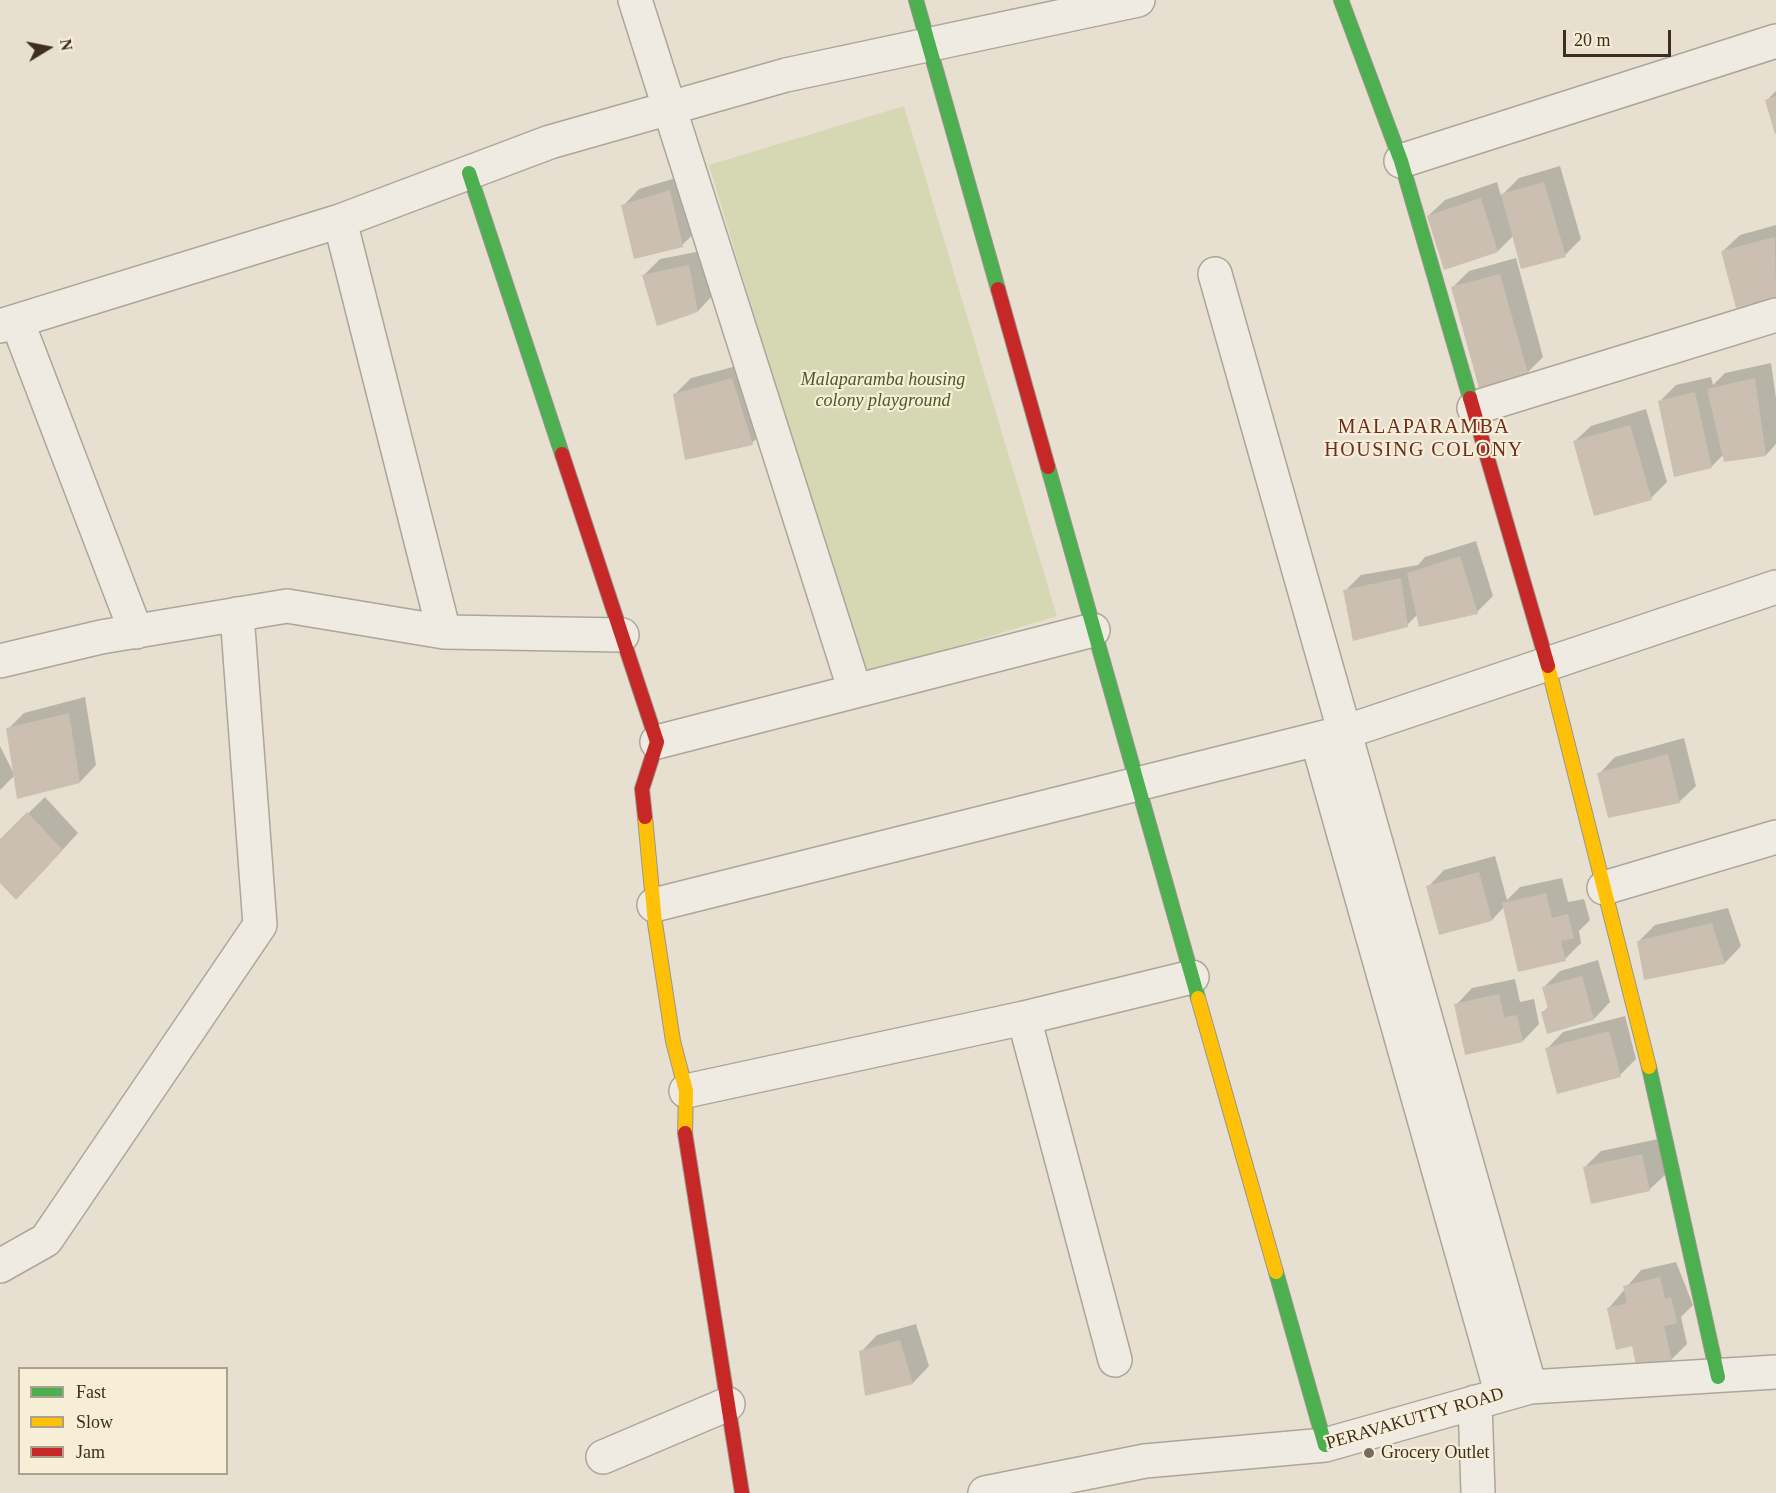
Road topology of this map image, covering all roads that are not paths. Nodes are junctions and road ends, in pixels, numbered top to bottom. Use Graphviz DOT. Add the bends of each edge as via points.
graph roads {
  1 [pos="635,0"];
  2 [pos="916,0"];
  3 [pos="1138,0"];
  4 [pos="1341,0"];
  5 [pos="1776,41"];
  6 [pos="928,44"];
  7 [pos="671,107"];
  8 [pos="1401,161"];
  9 [pos="469,173"];
  10 [pos="340,221"];
  11 [pos="1215,274"];
  12 [pos="1776,315"];
  13 [pos="9,324"];
  14 [pos="1474,408"];
  15 [pos="1776,586"];
  16 [pos="237,615"];
  17 [pos="1093,630"];
  18 [pos="136,632"];
  19 [pos="444,632"];
  20 [pos="622,635"];
  21 [pos="0,661"];
  22 [pos="1547,664"];
  23 [pos="855,691"];
  24 [pos="1331,736"];
  25 [pos="657,742"];
  26 [pos="1137,785"];
  27 [pos="1776,837"];
  28 [pos="1604,888"];
  29 [pos="654,905"];
  30 [pos="1192,977"];
  31 [pos="1024,1018"];
  32 [pos="686,1091"];
  33 [pos="0,1266"];
  34 [pos="1114,1360"];
  35 [pos="1776,1372"];
  36 [pos="1718,1377"];
  37 [pos="1502,1395"];
  38 [pos="728,1404"];
  39 [pos="1325,1445"];
  40 [pos="603,1457"];
  41 [pos="742,1493"];
  42 [pos="985,1493"];
  43 [pos="1478,1493"];
  1 -- 7 [label="street"];
  2 -- 6 [label="street"];
  3 -- 6 [label="street"];
  4 -- 8 [label="street"];
  5 -- 8 [label="street"];
  6 -- 7 [label="street" via="786,75"];
  6 -- 17 [label="street"];
  7 -- 9 [label="street" via="550,142"];
  7 -- 23 [label="street"];
  8 -- 14 [label="street"];
  9 -- 10 [label="street"];
  9 -- 20 [label="street"];
  10 -- 13 [label="street"];
  10 -- 19 [label="street"];
  11 -- 24 [label="street"];
  12 -- 14 [label="street"];
  13 -- 18 [label="street"];
  14 -- 22 [label="street"];
  15 -- 22 [label="street"];
  16 -- 18 [label="street"];
  16 -- 19 [label="street" via="287,606"];
  16 -- 33 [label="street" via="260,925 46,1240"];
  17 -- 23 [label="street"];
  17 -- 26 [label="street"];
  18 -- 21 [label="street"];
  19 -- 20 [label="street"];
  20 -- 25 [label="street"];
  22 -- 24 [label="street"];
  22 -- 28 [label="street"];
  23 -- 25 [label="street"];
  24 -- 26 [label="street"];
  24 -- 37 [label="street"];
  25 -- 29 [label="street" via="642,789"];
  26 -- 29 [label="street"];
  26 -- 30 [label="street"];
  27 -- 28 [label="street"];
  28 -- 36 [label="street" via="1642,1034"];
  29 -- 32 [label="street" via="673,1041"];
  30 -- 31 [label="street"];
  30 -- 39 [label="street"];
  31 -- 32 [label="street"];
  31 -- 34 [label="street"];
  32 -- 38 [label="street" via="684,1125"];
  35 -- 36 [label="street, PERAVAKUTTY ROAD"];
  36 -- 37 [label="street, PERAVAKUTTY ROAD"];
  37 -- 39 [label="street, PERAVAKUTTY ROAD"];
  37 -- 43 [label="street"];
  38 -- 40 [label="street"];
  38 -- 41 [label="street"];
  39 -- 42 [label="street, PERAVAKUTTY ROAD" via="1145,1461"];
}
